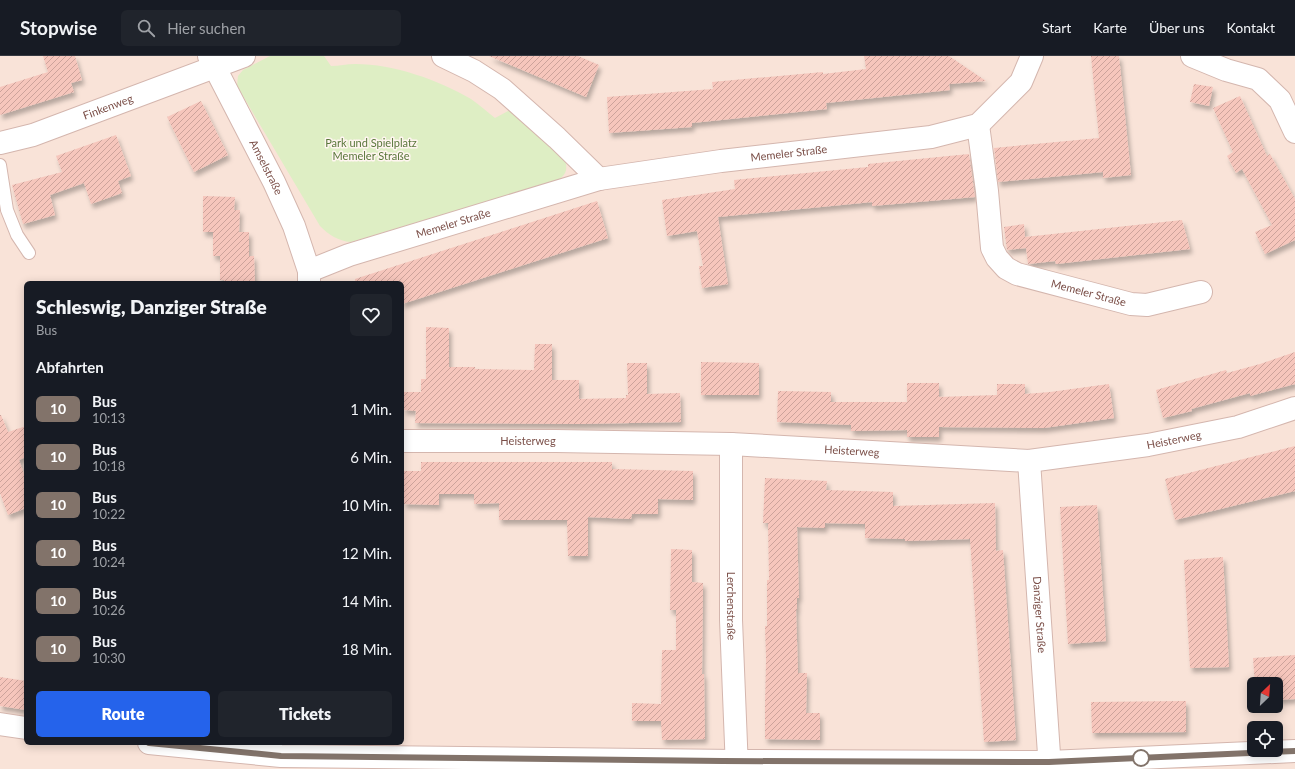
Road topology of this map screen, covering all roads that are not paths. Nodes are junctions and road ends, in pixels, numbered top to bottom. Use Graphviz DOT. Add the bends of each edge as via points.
graph roads {
  1 [pos="244,56"];
  2 [pos="443,56"];
  3 [pos="1032,56"];
  4 [pos="1192,56"];
  5 [pos="212,61"];
  6 [pos="978,125"];
  7 [pos="1295,132"];
  8 [pos="0,143"];
  9 [pos="0,165"];
  10 [pos="599,178"];
  11 [pos="29,253"];
  12 [pos="309,277"];
  13 [pos="1201,292"];
  14 [pos="1295,408"];
  15 [pos="404,441"];
  16 [pos="730,444"];
  17 [pos="1029,461"];
  18 [pos="0,724"];
  19 [pos="24,728"];
  20 [pos="169,745"];
  21 [pos="1295,751"];
  22 [pos="281,756"];
  23 [pos="737,765"];
  24 [pos="1049,765"];
  1 -- 5 [label="street"];
  2 -- 10 [label="street" via="474,71 502,89"];
  3 -- 6 [label="street" via="1021,82"];
  4 -- 7 [label="street" via="1226,70 1258,78 1280,100"];
  5 -- 8 [label="street, Finkenweg" via="33,135"];
  5 -- 12 [label="street, Amselstraße" via="294,226"];
  6 -- 10 [label="street, Memeler Straße" via="931,137"];
  6 -- 13 [label="street, Memeler Straße" via="988,191 992,248 1006,268 1034,280 1131,304 1147,305"];
  9 -- 11 [label="lane" via="7,210 17,235"];
  10 -- 12 [label="street, Memeler Straße" via="349,255"];
  14 -- 17 [label="street, Heisterweg" via="1238,427 1148,445"];
  15 -- 16 [label="street, Heisterweg"];
  16 -- 17 [label="street, Heisterweg"];
  16 -- 23 [label="street, Lerchenstraße"];
  17 -- 24 [label="street, Danziger Straße"];
  18 -- 19 [label="street"];
  20 -- 22 [label="street"];
  21 -- 24 [label="street"];
  22 -- 23 [label="street"];
  23 -- 24 [label="street"];
}
